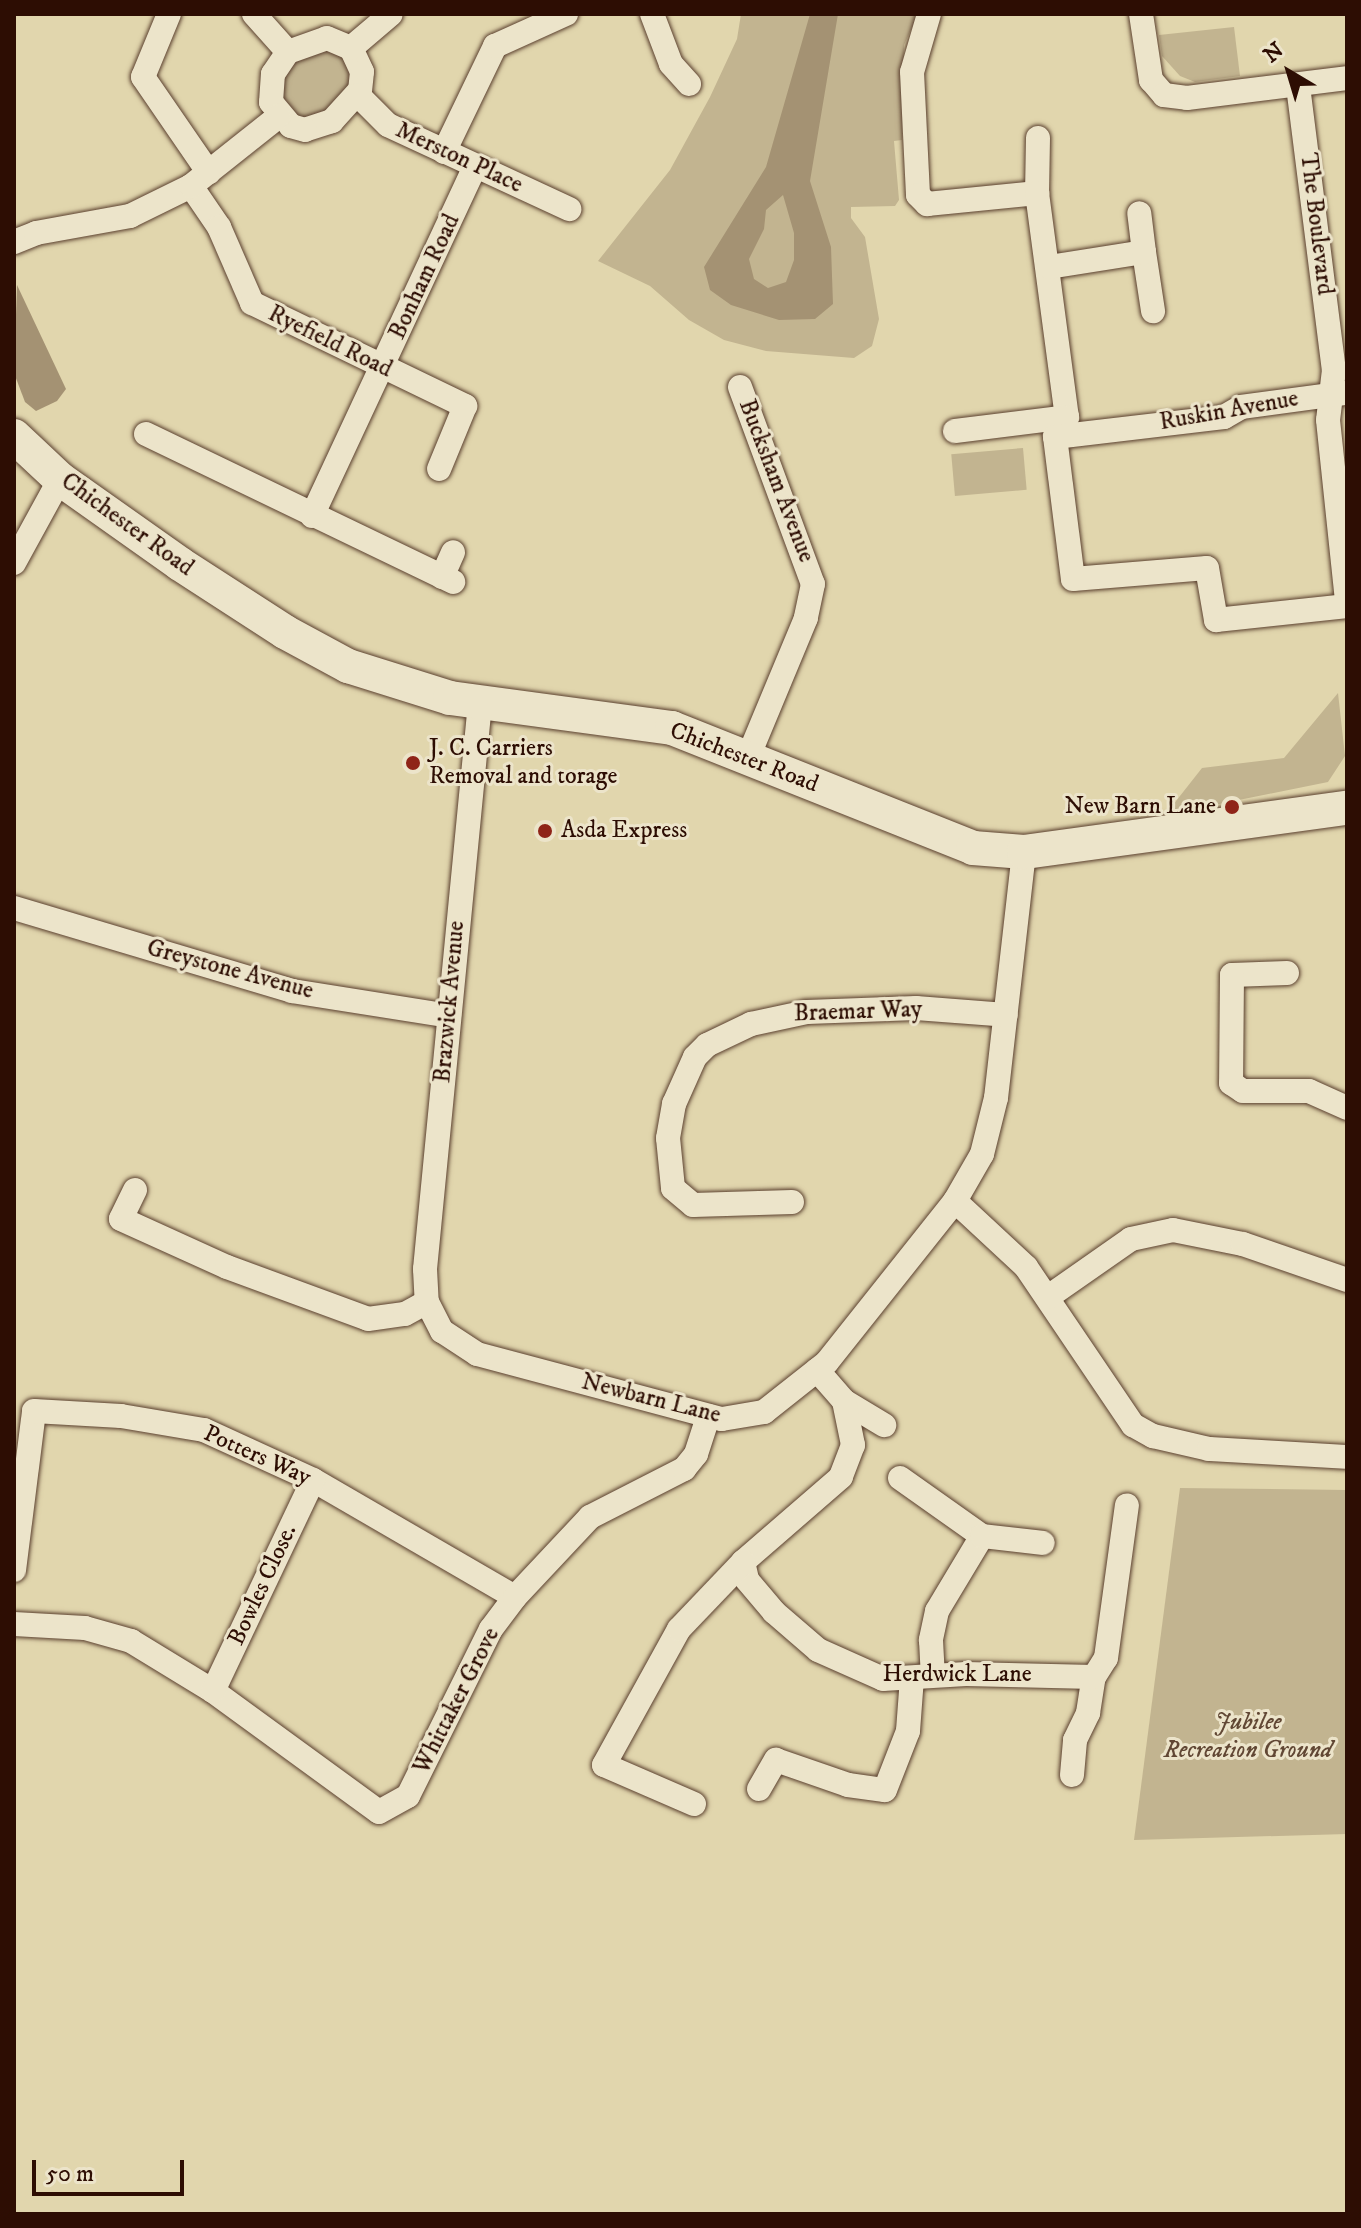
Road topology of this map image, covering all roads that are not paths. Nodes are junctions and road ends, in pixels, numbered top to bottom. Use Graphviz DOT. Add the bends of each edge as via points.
graph roads {
  1 [pos="169,14"];
  2 [pos="254,14"];
  3 [pos="391,14"];
  4 [pos="566,14"];
  5 [pos="652,14"];
  6 [pos="929,14"];
  7 [pos="1141,14"];
  8 [pos="351,48"];
  9 [pos="288,52"];
  10 [pos="1347,78"];
  11 [pos="689,84"];
  12 [pos="1298,86"];
  13 [pos="358,95"];
  14 [pos="279,116"];
  15 [pos="1038,138"];
  16 [pos="444,152"];
  17 [pos="475,167"];
  18 [pos="200,180"];
  19 [pos="1037,193"];
  20 [pos="569,209"];
  21 [pos="1139,213"];
  22 [pos="21,234"];
  23 [pos="1144,252"];
  24 [pos="1049,267"];
  25 [pos="1153,311"];
  26 [pos="382,367"];
  27 [pos="740,387"];
  28 [pos="1338,393"];
  29 [pos="1061,427"];
  30 [pos="955,431"];
  31 [pos="146,434"];
  32 [pos="14,436"];
  33 [pos="439,469"];
  34 [pos="60,479"];
  35 [pos="312,516"];
  36 [pos="453,552"];
  37 [pos="14,563"];
  38 [pos="1347,603"];
  39 [pos="480,703"];
  40 [pos="749,755"];
  41 [pos="1347,808"];
  42 [pos="1024,852"];
  43 [pos="14,908"];
  44 [pos="1287,973"];
  45 [pos="1006,1015"];
  46 [pos="449,1016"];
  47 [pos="1347,1108"];
  48 [pos="135,1190"];
  49 [pos="955,1201"];
  50 [pos="792,1202"];
  51 [pos="1347,1280"];
  52 [pos="1048,1297"];
  53 [pos="427,1302"];
  54 [pos="817,1370"];
  55 [pos="844,1401"];
  56 [pos="708,1416"];
  57 [pos="884,1425"];
  58 [pos="1347,1457"];
  59 [pos="900,1478"];
  60 [pos="313,1480"];
  61 [pos="1127,1505"];
  62 [pos="982,1536"];
  63 [pos="1043,1543"];
  64 [pos="743,1562"];
  65 [pos="14,1570"];
  66 [pos="515,1597"];
  67 [pos="14,1624"];
  68 [pos="922,1677"];
  69 [pos="1094,1677"];
  70 [pos="213,1691"];
  71 [pos="1072,1775"];
  72 [pos="759,1789"];
  73 [pos="694,1804"];
  1 -- 18 [label="street, Ryefield Road" via="143,77"];
  2 -- 9 [label="street"];
  3 -- 8 [label="street"];
  4 -- 16 [label="street" via="495,46"];
  5 -- 11 [label="street" via="671,64"];
  6 -- 19 [label="street" via="912,72 918,195 927,204"];
  7 -- 12 [label="street" via="1151,80 1164,95 1187,98"];
  8 -- 9 [label="street" via="327,38"];
  8 -- 13 [label="street" via="362,72"];
  9 -- 14 [label="street" via="270,87"];
  10 -- 12 [label="street"];
  12 -- 28 [label="street, The Boulevard"];
  13 -- 14 [label="street" via="317,127 291,126"];
  13 -- 16 [label="street, Merston Place" via="388,125"];
  14 -- 18 [label="street"];
  15 -- 19 [label="street"];
  16 -- 17 [label="street, Merston Place"];
  17 -- 20 [label="street, Merston Place"];
  17 -- 26 [label="street, Bonham Road"];
  18 -- 22 [label="street" via="130,216"];
  18 -- 26 [label="street, Ryefield Road" via="252,303"];
  19 -- 24 [label="street"];
  21 -- 23 [label="street"];
  23 -- 24 [label="street"];
  23 -- 25 [label="street"];
  24 -- 29 [label="street"];
  26 -- 33 [label="street, Ryefield Road" via="465,406"];
  26 -- 35 [label="street, Bonham Road"];
  27 -- 40 [label="street, Bucksham Avenue" via="813,584 806,618"];
  28 -- 29 [label="street, Ruskin Avenue" via="1241,407 1224,417"];
  28 -- 38 [label="street, The Boulevard" via="1328,420"];
  29 -- 30 [label="street, Ruskin Avenue"];
  29 -- 38 [label="street" via="1073,579 1207,568 1216,620"];
  31 -- 35 [label="street"];
  32 -- 34 [label="main road, Chichester Road"];
  34 -- 37 [label="street"];
  34 -- 39 [label="main road, Chichester Road" via="180,564 323,654 400,684"];
  35 -- 36 [label="street" via="447,579"];
  39 -- 40 [label="main road, Chichester Road" via="672,728"];
  39 -- 46 [label="street, Brazwick Avenue"];
  40 -- 42 [label="main road, Chichester Road" via="924,832 973,848"];
  41 -- 42 [label="main road, Chichester Road"];
  42 -- 45 [label="street, Newbarn Lane"];
  43 -- 46 [label="street, Greystone Avenue" via="292,991"];
  44 -- 47 [label="street" via="1232,975 1231,1083 1243,1091 1309,1091"];
  45 -- 49 [label="street, Newbarn Lane" via="996,1098 982,1154"];
  45 -- 50 [label="street, Braemar Way" via="916,1008 807,1012 751,1024 707,1045 695,1057 674,1104 668,1138 673,1188 693,1205"];
  46 -- 53 [label="street, Brazwick Avenue" via="427,1239"];
  48 -- 53 [label="street" via="121,1219 227,1267 368,1319 405,1314"];
  49 -- 52 [label="street" via="1000,1238"];
  49 -- 54 [label="street, Newbarn Lane" via="859,1325"];
  51 -- 52 [label="street" via="1229,1240 1151,1231 1120,1245"];
  52 -- 58 [label="street" via="1118,1408 1153,1436 1209,1449"];
  53 -- 56 [label="street, Newbarn Lane" via="442,1331 477,1354"];
  54 -- 55 [label="street"];
  54 -- 56 [label="street, Newbarn Lane" via="764,1412 746,1418"];
  55 -- 57 [label="street"];
  55 -- 64 [label="street" via="853,1445 841,1477"];
  56 -- 66 [label="street, Whittaker Grove" via="696,1454 684,1469 590,1517"];
  59 -- 62 [label="street"];
  60 -- 65 [label="street, Potters Way" via="204,1430 121,1416 34,1411"];
  60 -- 66 [label="street, Potters Way"];
  60 -- 70 [label="street, Bowles Close."];
  61 -- 69 [label="street" via="1106,1658"];
  62 -- 63 [label="street"];
  62 -- 68 [label="street" via="937,1611"];
  64 -- 68 [label="street, Herdwick Lane" via="751,1586 818,1650 867,1674"];
  64 -- 73 [label="street" via="679,1629 604,1765"];
  66 -- 70 [label="street, Whittaker Grove" via="491,1629 408,1796 379,1812"];
  67 -- 70 [label="street, Whittaker Grove" via="85,1628 131,1641"];
  68 -- 69 [label="street, Herdwick Lane"];
  68 -- 72 [label="street" via="885,1790 848,1785 776,1760"];
  69 -- 71 [label="street" via="1088,1713 1075,1740"];
}
